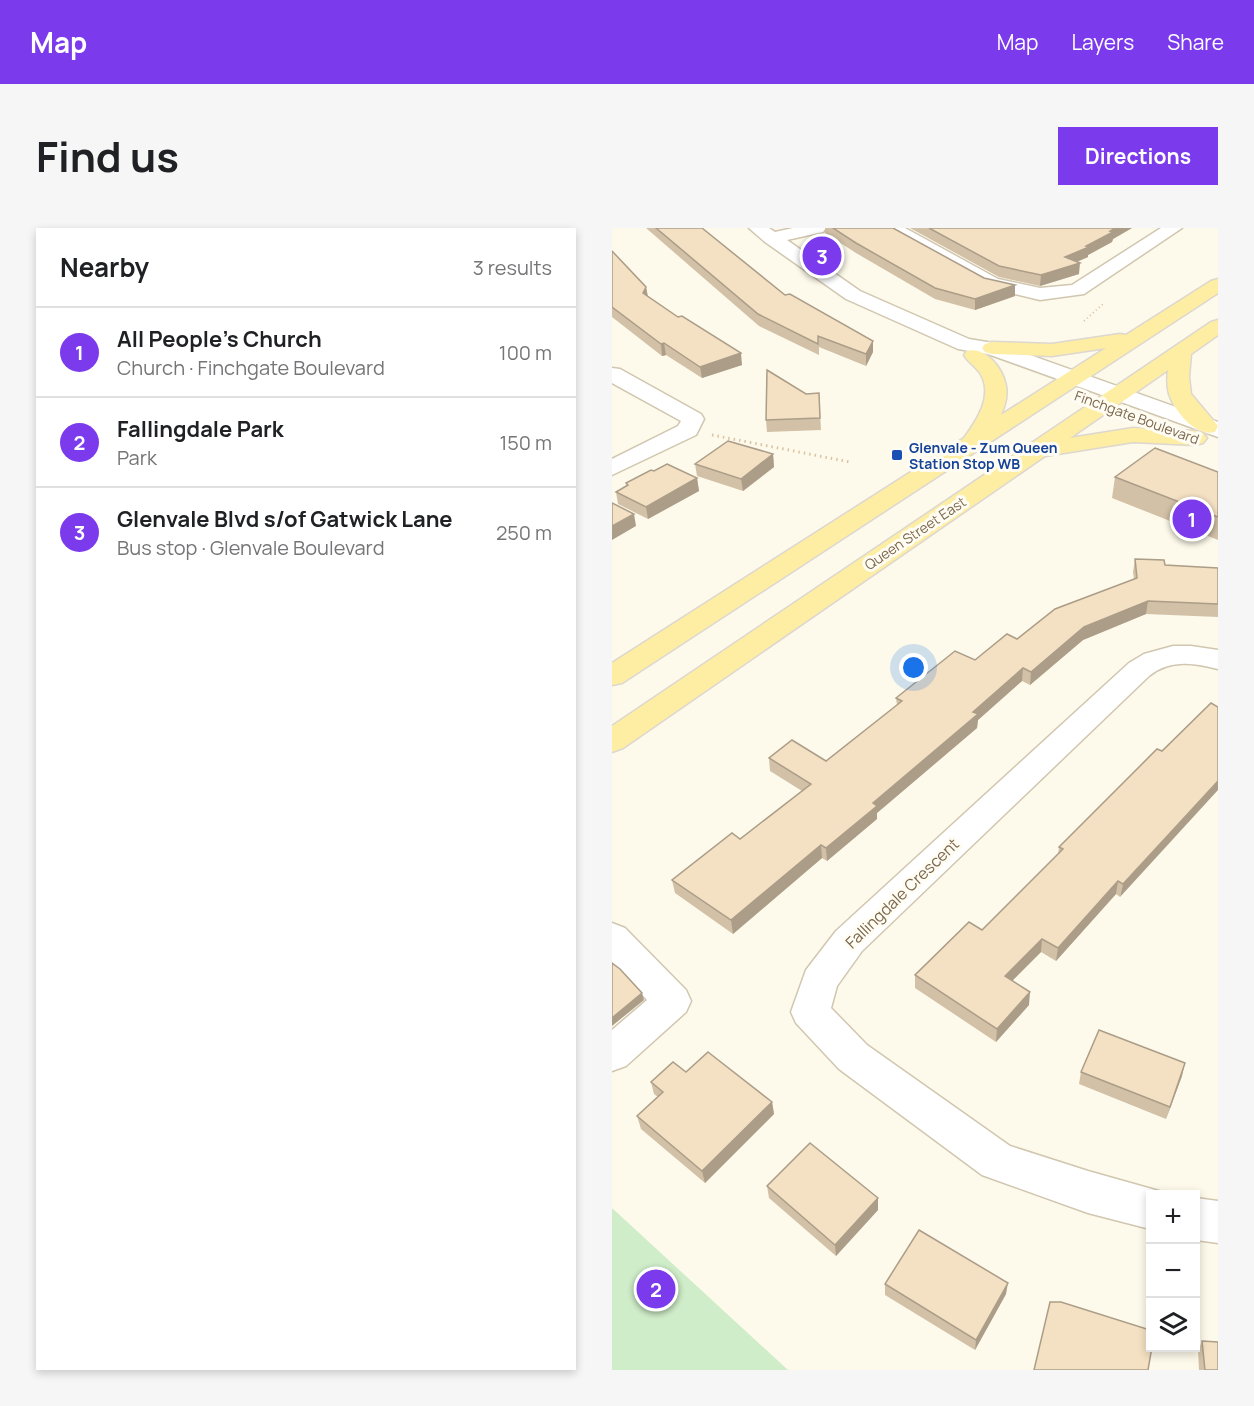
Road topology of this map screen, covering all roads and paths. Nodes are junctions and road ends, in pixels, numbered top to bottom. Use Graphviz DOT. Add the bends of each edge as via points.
graph roads {
  1 [pos="817,228"];
  2 [pos="892,228"];
  3 [pos="1173,228"];
  4 [pos="764,233"];
  5 [pos="1218,285"];
  6 [pos="1218,326"];
  7 [pos="1139,336"];
  8 [pos="977,350"];
  9 [pos="1181,352"];
  10 [pos="612,374"];
  11 [pos="1064,383"];
  12 [pos="1110,400"];
  13 [pos="688,430"];
  14 [pos="1210,435"];
  15 [pos="973,442"];
  16 [pos="1036,451"];
  17 [pos="850,462"];
  18 [pos="612,468"];
  19 [pos="1218,660"];
  20 [pos="612,676"];
  21 [pos="612,741"];
  22 [pos="612,938"];
  23 [pos="612,1054"];
  24 [pos="1146,1207"];
  25 [pos="1200,1220"];
  26 [pos="1218,1222"];
  1 -- 4 [label="street"];
  2 -- 3 [label="street" via="993,283 1040,294 1077,290"];
  4 -- 8 [label="street, Finchgate Boulevard" via="853,295"];
  5 -- 7 [label="main road"];
  6 -- 9 [label="main road, Queen Street East"];
  7 -- 8 [label="main road" via="1052,350"];
  7 -- 11 [label="main road"];
  8 -- 11 [label="street, Finchgate Boulevard"];
  8 -- 15 [label="main road" via="995,378 996,392 987,421"];
  9 -- 12 [label="main road, Queen Street East"];
  9 -- 14 [label="main road" via="1177,381 1180,398"];
  10 -- 13 [label="street" via="693,419"];
  11 -- 12 [label="street, Finchgate Boulevard"];
  11 -- 15 [label="main road"];
  12 -- 14 [label="street, Finchgate Boulevard"];
  12 -- 16 [label="main road, Queen Street East"];
  13 -- 17 [label="path"];
  13 -- 18 [label="street"];
  14 -- 16 [label="main road" via="1133,435"];
  15 -- 20 [label="main road"];
  16 -- 21 [label="main road, Queen Street East"];
  19 -- 24 [label="street, Fallingdale Crescent" via="1178,654 1146,664 849,941 819,981 810,1012 853,1057 997,1161"];
  22 -- 23 [label="street" via="672,1001"];
  25 -- 26 [label="street"];
}
